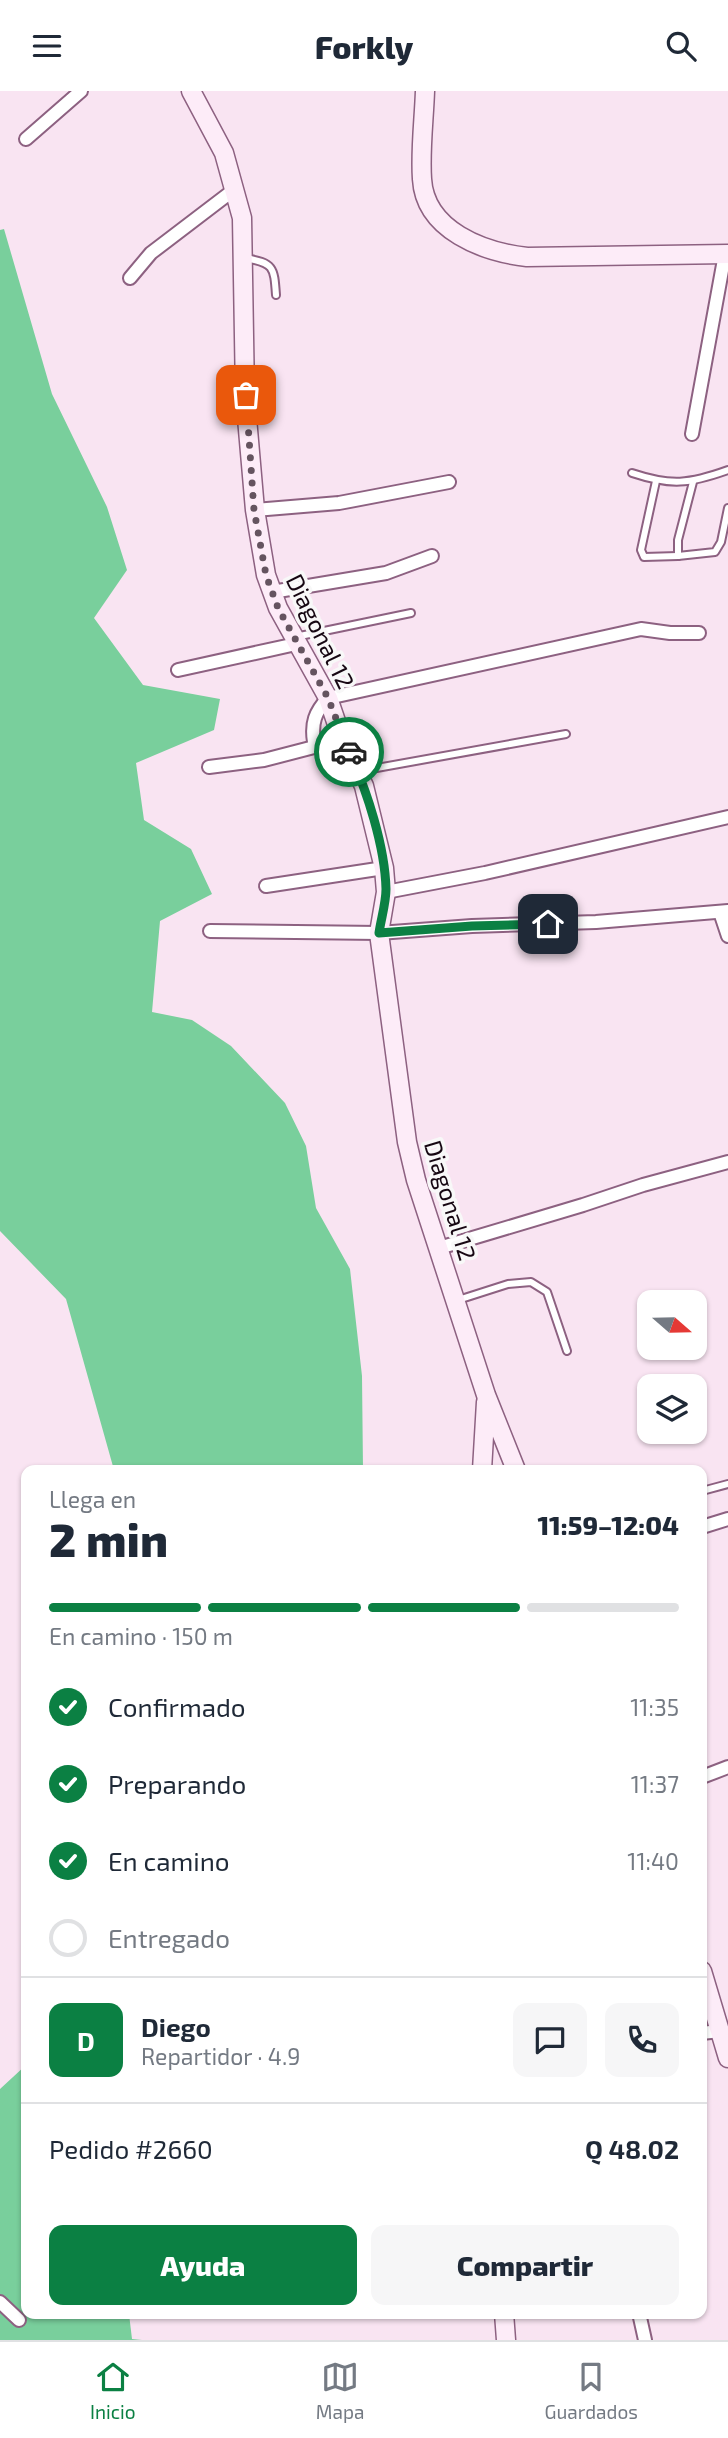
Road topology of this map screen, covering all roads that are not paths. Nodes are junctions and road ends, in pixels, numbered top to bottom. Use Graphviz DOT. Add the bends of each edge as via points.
graph roads {
  1 [pos="81,91"];
  2 [pos="191,91"];
  3 [pos="425,91"];
  4 [pos="26,139"];
  5 [pos="235,190"];
  6 [pos="727,254"];
  7 [pos="243,258"];
  8 [pos="130,278"];
  9 [pos="276,295"];
  10 [pos="692,434"];
  11 [pos="728,470"];
  12 [pos="632,473"];
  13 [pos="656,481"];
  14 [pos="449,482"];
  15 [pos="693,482"];
  16 [pos="728,508"];
  17 [pos="254,510"];
  18 [pos="432,556"];
  19 [pos="678,556"];
  20 [pos="272,592"];
  21 [pos="411,613"];
  22 [pos="699,633"];
  23 [pos="295,641"];
  24 [pos="178,670"];
  25 [pos="328,698"];
  26 [pos="566,734"];
  27 [pos="342,739"];
  28 [pos="318,745"];
  29 [pos="209,767"];
  30 [pos="358,772"];
  31 [pos="728,817"];
  32 [pos="384,868"];
  33 [pos="266,886"];
  34 [pos="386,892"];
  35 [pos="724,911"];
  36 [pos="210,931"];
  37 [pos="379,933"];
  38 [pos="728,936"];
  39 [pos="728,1162"];
  40 [pos="439,1248"];
  41 [pos="456,1301"];
  42 [pos="567,1351"];
  43 [pos="486,1395"];
  44 [pos="482,1465"];
  45 [pos="514,1465"];
  46 [pos="728,1483"];
  47 [pos="707,1490"];
  48 [pos="728,1519"];
  49 [pos="707,1525"];
  50 [pos="728,1767"];
  51 [pos="707,1774"];
  52 [pos="707,2005"];
  53 [pos="711,2032"];
  54 [pos="728,2059"];
  55 [pos="0,2302"];
  56 [pos="504,2319"];
  57 [pos="640,2319"];
  58 [pos="19,2320"];
  59 [pos="506,2340"];
  60 [pos="645,2340"];
  1 -- 4 [label="street"];
  2 -- 5 [label="main road, Diagonal 12" via="224,153"];
  3 -- 6 [label="main road" via="422,179 426,199 438,218 479,246 527,257"];
  5 -- 7 [label="main road, Diagonal 12" via="242,218"];
  5 -- 8 [label="street" via="151,253"];
  6 -- 10 [label="street"];
  7 -- 9 [label="lane" via="268,264 274,271"];
  7 -- 17 [label="main road, Diagonal 12"];
  11 -- 15 [label="lane"];
  12 -- 13 [label="lane"];
  13 -- 15 [label="lane"];
  13 -- 19 [label="lane" via="641,550 645,557"];
  14 -- 17 [label="street" via="339,503"];
  15 -- 19 [label="lane"];
  16 -- 19 [label="lane" via="715,552"];
  17 -- 20 [label="main road, Diagonal 12"];
  18 -- 20 [label="street" via="386,573"];
  20 -- 23 [label="main road, Diagonal 12"];
  21 -- 23 [label="lane"];
  22 -- 25 [label="street" via="640,629"];
  23 -- 24 [label="street"];
  23 -- 25 [label="main road, Diagonal 12"];
  25 -- 27 [label="main road, Diagonal 12"];
  25 -- 28 [label="street" via="313,720"];
  26 -- 30 [label="lane"];
  27 -- 28 [label="street"];
  27 -- 30 [label="main road, Diagonal 12"];
  28 -- 29 [label="street"];
  30 -- 32 [label="main road, Diagonal 12"];
  31 -- 34 [label="street"];
  32 -- 33 [label="street"];
  32 -- 34 [label="main road, Diagonal 12"];
  34 -- 37 [label="main road, Diagonal 12"];
  35 -- 37 [label="street"];
  35 -- 38 [label="street"];
  36 -- 37 [label="street"];
  37 -- 40 [label="main road, Diagonal 12" via="407,1142"];
  39 -- 40 [label="street"];
  40 -- 41 [label="main road, Diagonal 12"];
  41 -- 42 [label="lane" via="508,1284 531,1282 547,1292"];
  41 -- 43 [label="main road, Diagonal 12"];
  43 -- 44 [label="main road"];
  43 -- 45 [label="main road, Diagonal 12"];
  46 -- 47 [label="lane"];
  48 -- 49 [label="street"];
  50 -- 51 [label="street"];
  52 -- 53 [label="main road"];
  53 -- 54 [label="main road"];
  55 -- 58 [label="street"];
  56 -- 59 [label="main road"];
  57 -- 60 [label="street"];
}
